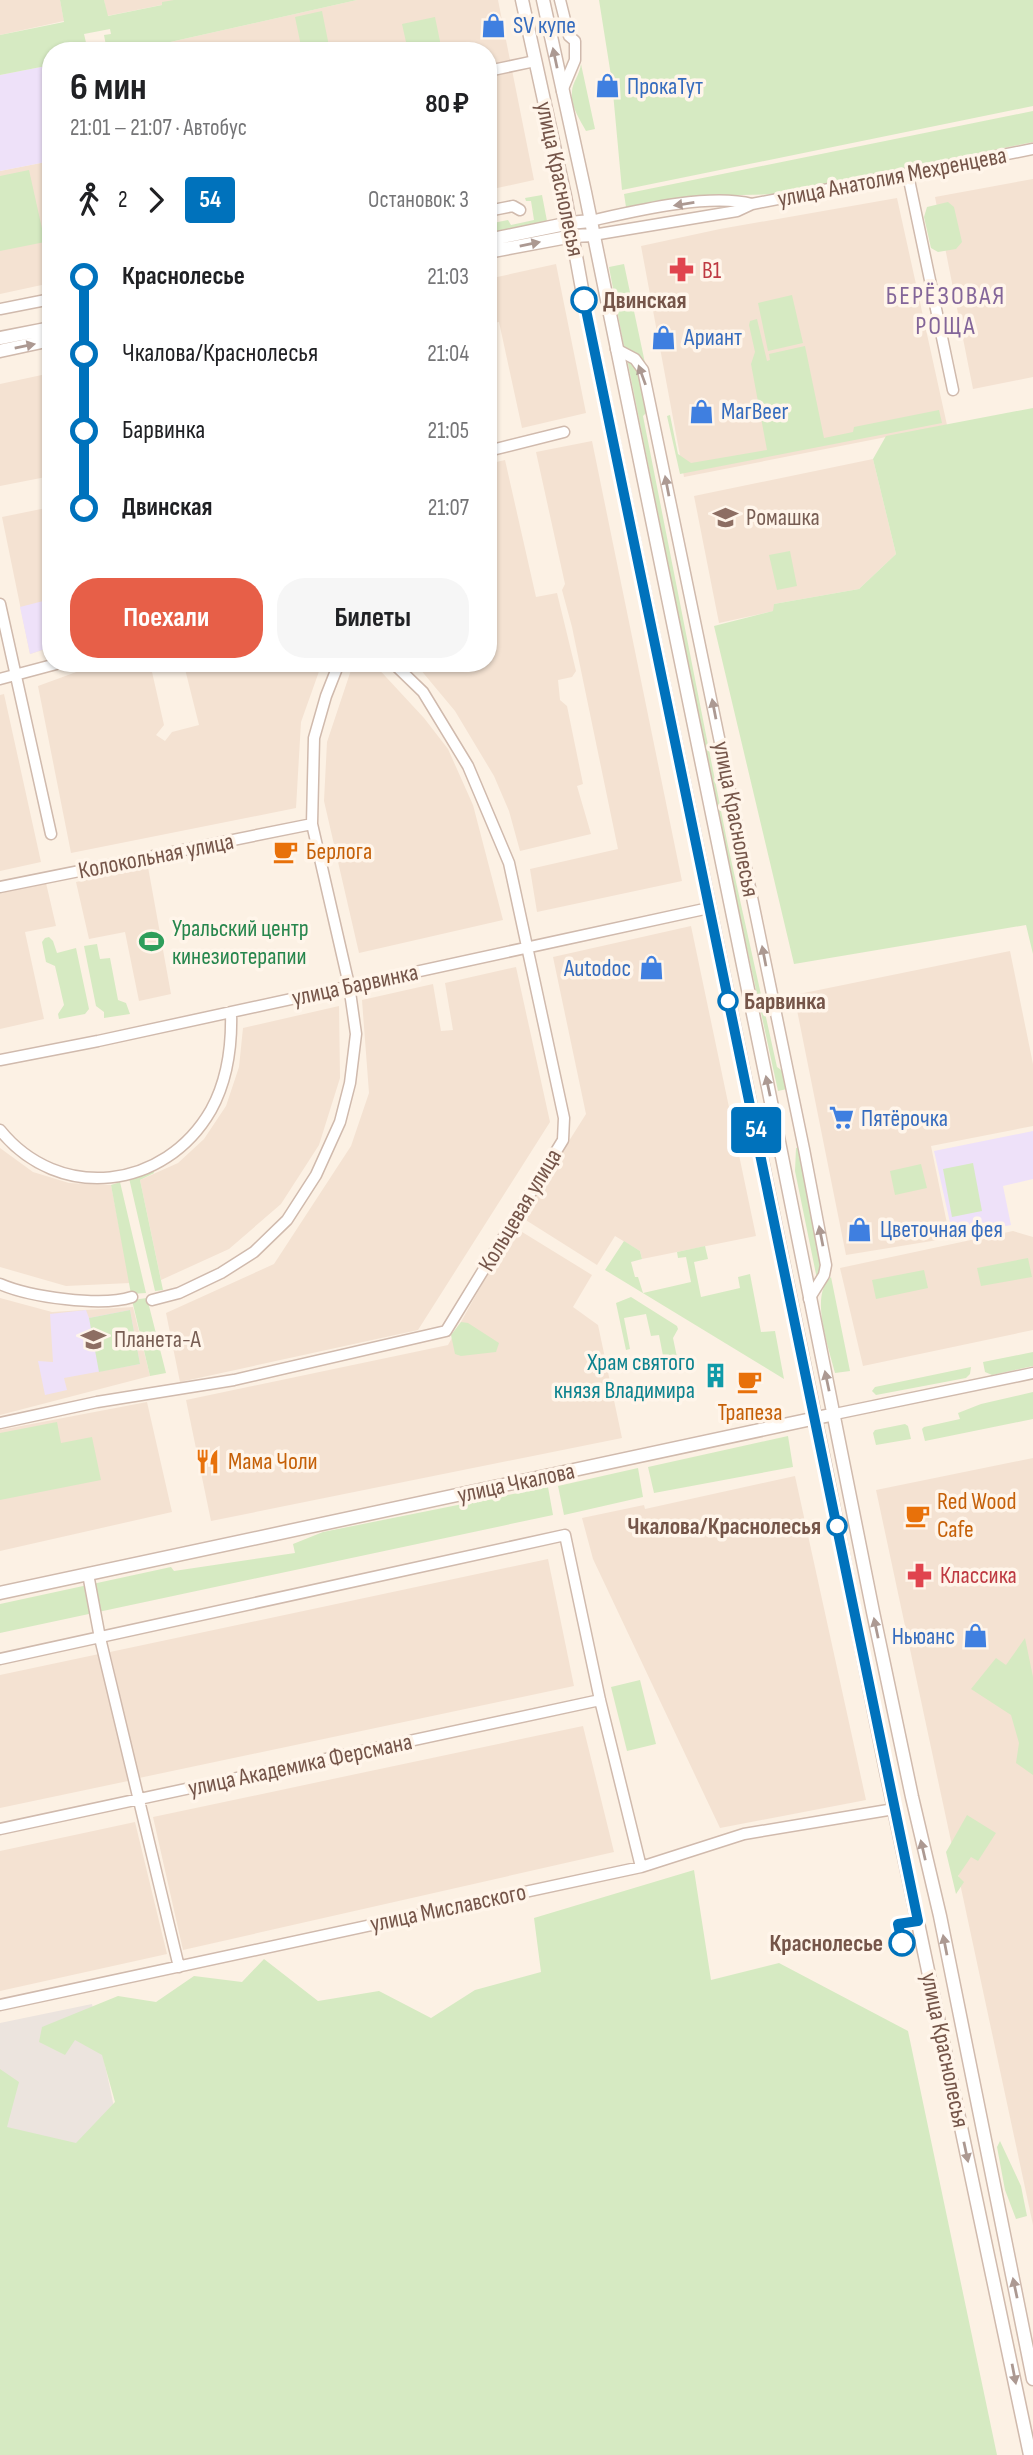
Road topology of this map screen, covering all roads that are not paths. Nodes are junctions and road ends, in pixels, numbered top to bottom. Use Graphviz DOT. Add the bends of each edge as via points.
graph roads {
  1 [pos="522,0"];
  2 [pos="543,0"];
  3 [pos="560,0"];
  4 [pos="535,61"];
  5 [pos="497,69"];
  6 [pos="562,91"];
  7 [pos="1033,149"];
  8 [pos="908,175"];
  9 [pos="751,204"];
  10 [pos="497,209"];
  11 [pos="520,210"];
  12 [pos="590,221"];
  13 [pos="570,223"];
  14 [pos="593,235"];
  15 [pos="573,236"];
  16 [pos="497,238"];
  17 [pos="497,250"];
  18 [pos="42,301"];
  19 [pos="0,309"];
  20 [pos="42,330"];
  21 [pos="0,338"];
  22 [pos="42,342"];
  23 [pos="616,349"];
  24 [pos="0,351"];
  25 [pos="953,390"];
  26 [pos="564,432"];
  27 [pos="497,449"];
  28 [pos="0,604"];
  29 [pos="42,668"];
  30 [pos="335,672"];
  31 [pos="402,672"];
  32 [pos="16,676"];
  33 [pos="0,679"];
  34 [pos="312,824"];
  35 [pos="51,834"];
  36 [pos="0,887"];
  37 [pos="709,908"];
  38 [pos="526,947"];
  39 [pos="348,985"];
  40 [pos="231,1012"];
  41 [pos="0,1060"];
  42 [pos="0,1130"];
  43 [pos="0,1284"];
  44 [pos="132,1297"];
  45 [pos="809,1299"];
  46 [pos="152,1300"];
  47 [pos="1033,1373"];
  48 [pos="835,1414"];
  49 [pos="814,1418"];
  50 [pos="0,1423"];
  51 [pos="88,1574"];
  52 [pos="0,1593"];
  53 [pos="100,1638"];
  54 [pos="0,1659"];
  55 [pos="600,1700"];
  56 [pos="138,1800"];
  57 [pos="894,1809"];
  58 [pos="0,1829"];
  59 [pos="640,1867"];
  60 [pos="940,1916"];
  61 [pos="918,1921"];
  62 [pos="179,1967"];
  63 [pos="0,2005"];
  64 [pos="1033,2379"];
  65 [pos="1030,2455"];
  1 -- 4 [label="street, улица Краснолесья"];
  6 -- 2 [label="street, улица Краснолесья, one-way"];
  3 -- 6 [label="street, улица Краснолесья" via="569,36 575,41 575,61"];
  4 -- 5 [label="street"];
  4 -- 13 [label="street, улица Краснолесья"];
  6 -- 12 [label="street, улица Краснолесья"];
  7 -- 8 [label="street, улица Анатолия Мехренцева"];
  8 -- 9 [label="street, улица Анатолия Мехренцева"];
  8 -- 25 [label="street"];
  9 -- 12 [label="street, улица Анатолия Мехренцева, one-way" via="697,202"];
  9 -- 14 [label="street, улица Анатолия Мехренцева" via="737,211"];
  10 -- 11 [label="street" via="513,206"];
  12 -- 13 [label="street, улица Анатолия Мехренцева"];
  12 -- 14 [label="street, улица Краснолесья"];
  13 -- 15 [label="street, улица Краснолесья"];
  13 -- 16 [label="street, улица Анатолия Мехренцева"];
  14 -- 15 [label="street, улица Анатолия Мехренцева"];
  14 -- 23 [label="street, улица Краснолесья"];
  17 -- 15 [label="street, улица Анатолия Мехренцева, one-way"];
  15 -- 37 [label="street, улица Краснолесья"];
  18 -- 19 [label="street"];
  20 -- 21 [label="street"];
  24 -- 22 [label="street, one-way"];
  45 -- 23 [label="street, улица Краснолесья, one-way"];
  45 -- 23 [label="street, улица Краснолесья, one-way" via="826,1265 797,1114 643,370 635,359"];
  26 -- 27 [label="street"];
  28 -- 32 [label="street"];
  29 -- 32 [label="street"];
  30 -- 34 [label="street" via="314,738"];
  31 -- 38 [label="street, Кольцевая улица" via="423,692 468,766 509,863"];
  32 -- 33 [label="street"];
  32 -- 35 [label="street"];
  34 -- 36 [label="street, Колокольная улица"];
  34 -- 39 [label="street"];
  37 -- 38 [label="street, улица Барвинка"];
  37 -- 49 [label="street, улица Краснолесья"];
  38 -- 39 [label="street, улица Барвинка"];
  38 -- 50 [label="street, Кольцевая улица" via="564,1118 563,1140 446,1331 234,1380"];
  39 -- 40 [label="street, улица Барвинка"];
  39 -- 46 [label="street" via="356,1034 350,1083 340,1122 316,1175 287,1220 254,1252 179,1293"];
  40 -- 41 [label="street, улица Барвинка"];
  40 -- 42 [label="street" via="232,1037 221,1088 200,1126 168,1157 133,1174 79,1178 30,1157"];
  43 -- 44 [label="street" via="54,1298 119,1301"];
  48 -- 45 [label="street, улица Краснолесья, one-way"];
  47 -- 48 [label="street, улица Чкалова"];
  48 -- 49 [label="street, улица Чкалова"];
  60 -- 48 [label="street, улица Краснолесья, one-way" via="917,1824"];
  49 -- 51 [label="street, улица Чкалова"];
  49 -- 57 [label="street, улица Краснолесья"];
  51 -- 52 [label="street, улица Чкалова"];
  51 -- 53 [label="street"];
  53 -- 54 [label="street"];
  53 -- 55 [label="street" via="565,1535"];
  53 -- 56 [label="street"];
  55 -- 56 [label="street, улица Академика Ферсмана"];
  55 -- 59 [label="street"];
  56 -- 58 [label="street, улица Академика Ферсмана"];
  56 -- 62 [label="street"];
  57 -- 59 [label="street, улица Миславского" via="744,1834"];
  57 -- 61 [label="street, улица Краснолесья"];
  59 -- 62 [label="street, улица Миславского"];
  60 -- 61 [label="street"];
  64 -- 60 [label="street, улица Краснолесья, one-way"];
  61 -- 65 [label="street, улица Краснолесья, one-way"];
  62 -- 63 [label="street, улица Миславского"];
}
